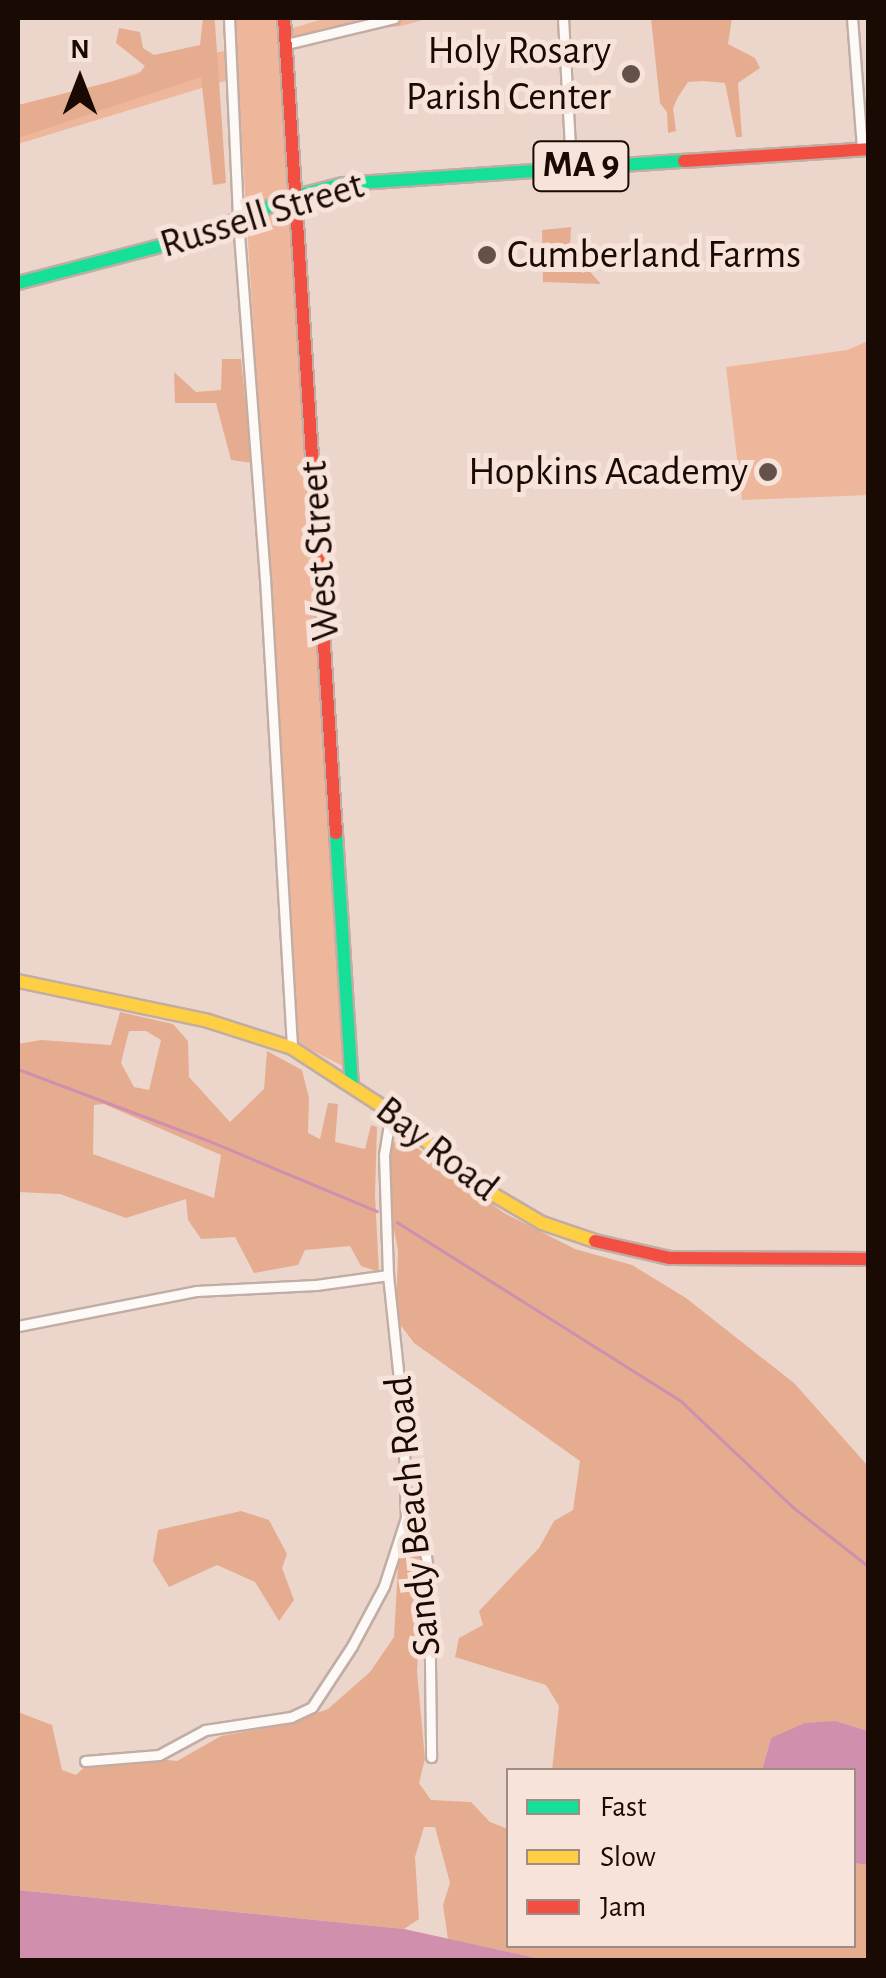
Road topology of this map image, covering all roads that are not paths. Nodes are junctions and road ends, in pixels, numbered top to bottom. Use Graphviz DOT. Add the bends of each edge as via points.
graph roads {
  1 [pos="230,18"];
  2 [pos="284,18"];
  3 [pos="394,18"];
  4 [pos="562,18"];
  5 [pos="852,18"];
  6 [pos="286,44"];
  7 [pos="865,149"];
  8 [pos="571,166"];
  9 [pos="296,196"];
  10 [pos="238,220"];
  11 [pos="18,283"];
  12 [pos="18,981"];
  13 [pos="292,1048"];
  14 [pos="352,1084"];
  15 [pos="392,1112"];
  16 [pos="868,1259"];
  17 [pos="388,1275"];
  18 [pos="18,1326"];
  19 [pos="406,1518"];
  20 [pos="431,1757"];
  21 [pos="85,1760"];
  1 -- 10 [label="street, West Street"];
  2 -- 6 [label="main road, West Street"];
  3 -- 6 [label="street"];
  4 -- 8 [label="street"];
  5 -- 7 [label="street"];
  6 -- 9 [label="main road, West Street"];
  7 -- 8 [label="main road, Russell Street / MA 9"];
  8 -- 9 [label="main road, Russell Street / MA 9" via="378,180"];
  9 -- 10 [label="main road, Russell Street / MA 9"];
  9 -- 14 [label="main road, West Street"];
  10 -- 11 [label="main road, Russell Street / MA 9"];
  10 -- 13 [label="street, West Street"];
  12 -- 13 [label="main road, Bay Road" via="222,1025"];
  13 -- 14 [label="main road, Bay Road"];
  14 -- 15 [label="main road, Bay Road"];
  15 -- 16 [label="main road, Bay Road" via="504,1202 602,1245 687,1259"];
  15 -- 17 [label="street, Sandy Beach Road" via="384,1155"];
  17 -- 18 [label="street" via="196,1292"];
  17 -- 19 [label="street, Sandy Beach Road"];
  19 -- 20 [label="street, Sandy Beach Road" via="426,1556 429,1581"];
  19 -- 21 [label="street" via="384,1586 312,1707 292,1717 205,1730 159,1756"];
}
